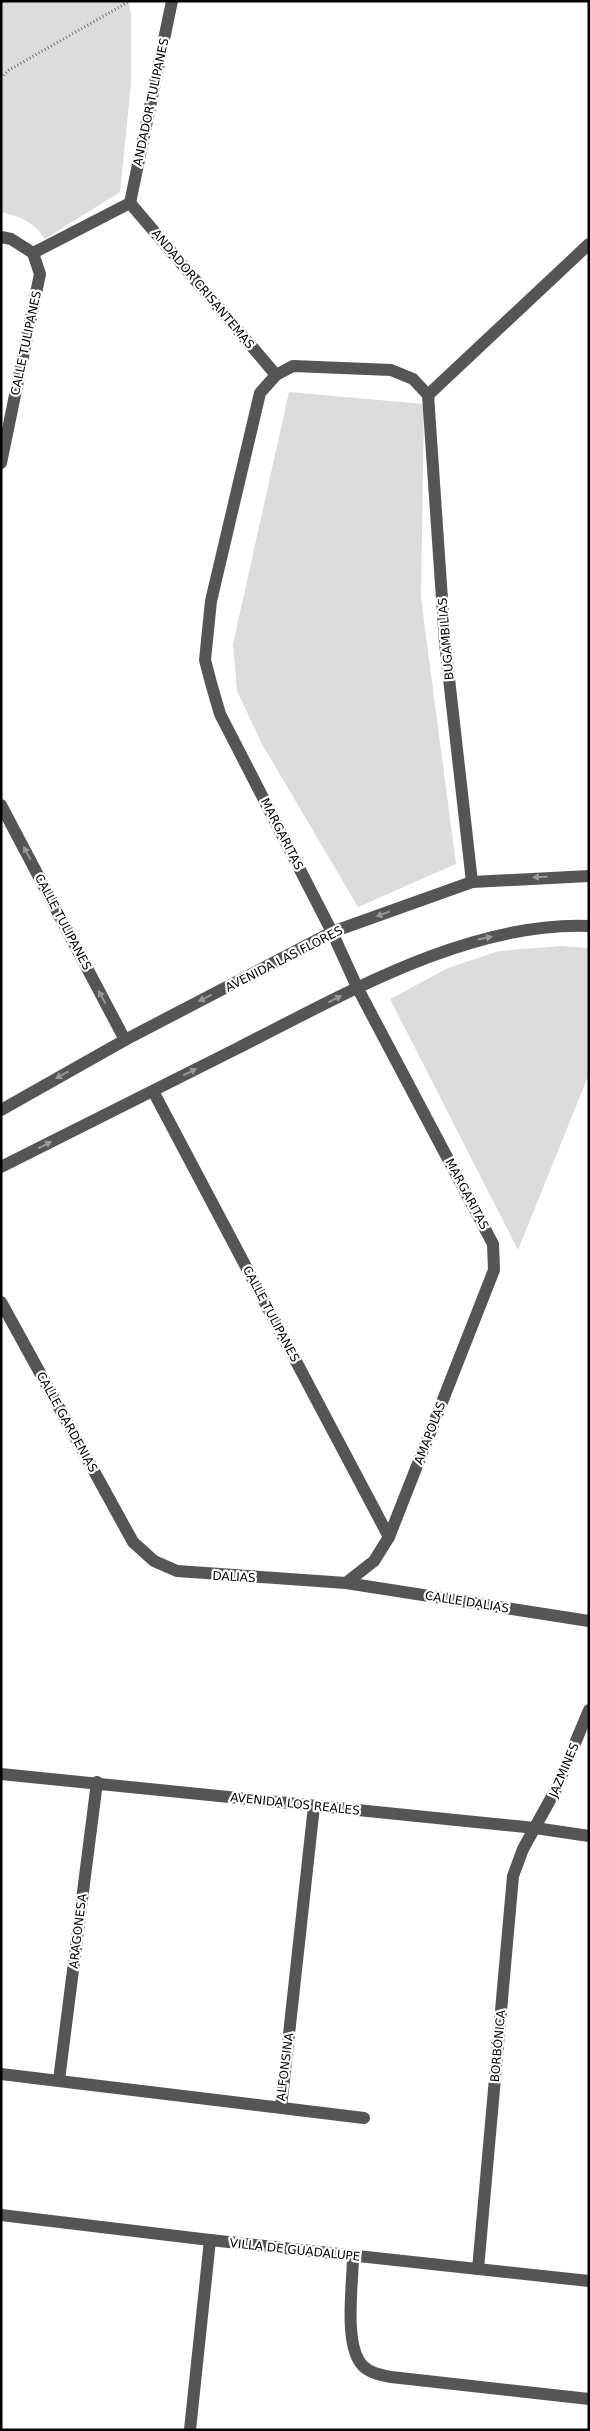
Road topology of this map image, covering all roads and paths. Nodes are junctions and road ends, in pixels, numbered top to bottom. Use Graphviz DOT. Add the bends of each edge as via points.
graph roads {
  1 [pos="130,1"];
  2 [pos="172,1"];
  3 [pos="1,78"];
  4 [pos="130,203"];
  5 [pos="1,238"];
  6 [pos="589,244"];
  7 [pos="33,253"];
  8 [pos="276,375"];
  9 [pos="428,395"];
  10 [pos="1,463"];
  11 [pos="1,805"];
  12 [pos="589,876"];
  13 [pos="472,882"];
  14 [pos="589,926"];
  15 [pos="332,932"];
  16 [pos="357,987"];
  17 [pos="125,1040"];
  18 [pos="153,1091"];
  19 [pos="1,1110"];
  20 [pos="1,1167"];
  21 [pos="494,1270"];
  22 [pos="1,1302"];
  23 [pos="389,1537"];
  24 [pos="133,1542"];
  25 [pos="346,1583"];
  26 [pos="589,1621"];
  27 [pos="589,1710"];
  28 [pos="1,1774"];
  29 [pos="96,1782"];
  30 [pos="314,1806"];
  31 [pos="536,1828"];
  32 [pos="589,1836"];
  33 [pos="1,2074"];
  34 [pos="59,2080"];
  35 [pos="281,2107"];
  36 [pos="364,2118"];
  37 [pos="1,2215"];
  38 [pos="210,2240"];
  39 [pos="353,2256"];
  40 [pos="478,2269"];
  41 [pos="589,2281"];
  42 [pos="589,2399"];
  43 [pos="190,2430"];
  1 -- 3 [label="path" via="9,70"];
  2 -- 4 [label="street, ANDADOR TULIPANES"];
  4 -- 7 [label="street"];
  4 -- 8 [label="street, ANDADOR CRISANTEMAS"];
  5 -- 7 [label="street" via="10,239"];
  6 -- 9 [label="street"];
  7 -- 10 [label="street, CALLE TULIPANES" via="40,274"];
  8 -- 9 [label="street" via="293,366 391,370 413,379"];
  8 -- 15 [label="street, MARGARITAS" via="260,393 211,601 205,660 220,714"];
  9 -- 13 [label="street, BUGAMBILIAS" via="445,643"];
  17 -- 11 [label="street, CALLE TULIPANES, one-way"];
  12 -- 13 [label="street, AVENIDA LAS FLORES, one-way"];
  13 -- 15 [label="street, AVENIDA LAS FLORES, one-way"];
  16 -- 14 [label="street, one-way" via="471,941 563,925"];
  15 -- 16 [label="street, MARGARITAS"];
  15 -- 17 [label="street, AVENIDA LAS FLORES, one-way"];
  18 -- 16 [label="street, one-way"];
  16 -- 21 [label="street, MARGARITAS" via="493,1244"];
  17 -- 19 [label="street, AVENIDA LAS FLORES, one-way"];
  20 -- 18 [label="street, one-way"];
  18 -- 23 [label="street, CALLE TULIPANES"];
  21 -- 23 [label="street, AMAPOLAS"];
  22 -- 24 [label="street, CALLE GARDENIAS"];
  23 -- 25 [label="street, AMAPOLAS" via="374,1561"];
  24 -- 25 [label="street, DALIAS" via="154,1561 177,1571"];
  25 -- 26 [label="street, CALLE DALIAS"];
  27 -- 31 [label="street, JAZMINES" via="556,1791"];
  28 -- 29 [label="street, AVENIDA LOS REALES"];
  29 -- 30 [label="street, AVENIDA LOS REALES"];
  29 -- 34 [label="street, ARAGONESA"];
  30 -- 31 [label="street, AVENIDA LOS REALES"];
  30 -- 35 [label="street, ALFONSINA"];
  31 -- 32 [label="street, AVENIDA LOS REALES"];
  31 -- 40 [label="street, BORBÓNICA" via="513,1876"];
  33 -- 34 [label="street, ALFONSINA"];
  34 -- 35 [label="street, ALFONSINA"];
  35 -- 36 [label="street"];
  37 -- 38 [label="street, VILLA DE GUADALUPE"];
  38 -- 39 [label="street, VILLA DE GUADALUPE"];
  38 -- 43 [label="street"];
  39 -- 40 [label="street, VILLA DE GUADALUPE"];
  39 -- 42 [label="street" via="351,2339 358,2360 370,2372 391,2378"];
  40 -- 41 [label="street, VILLA DE GUADALUPE"];
}
